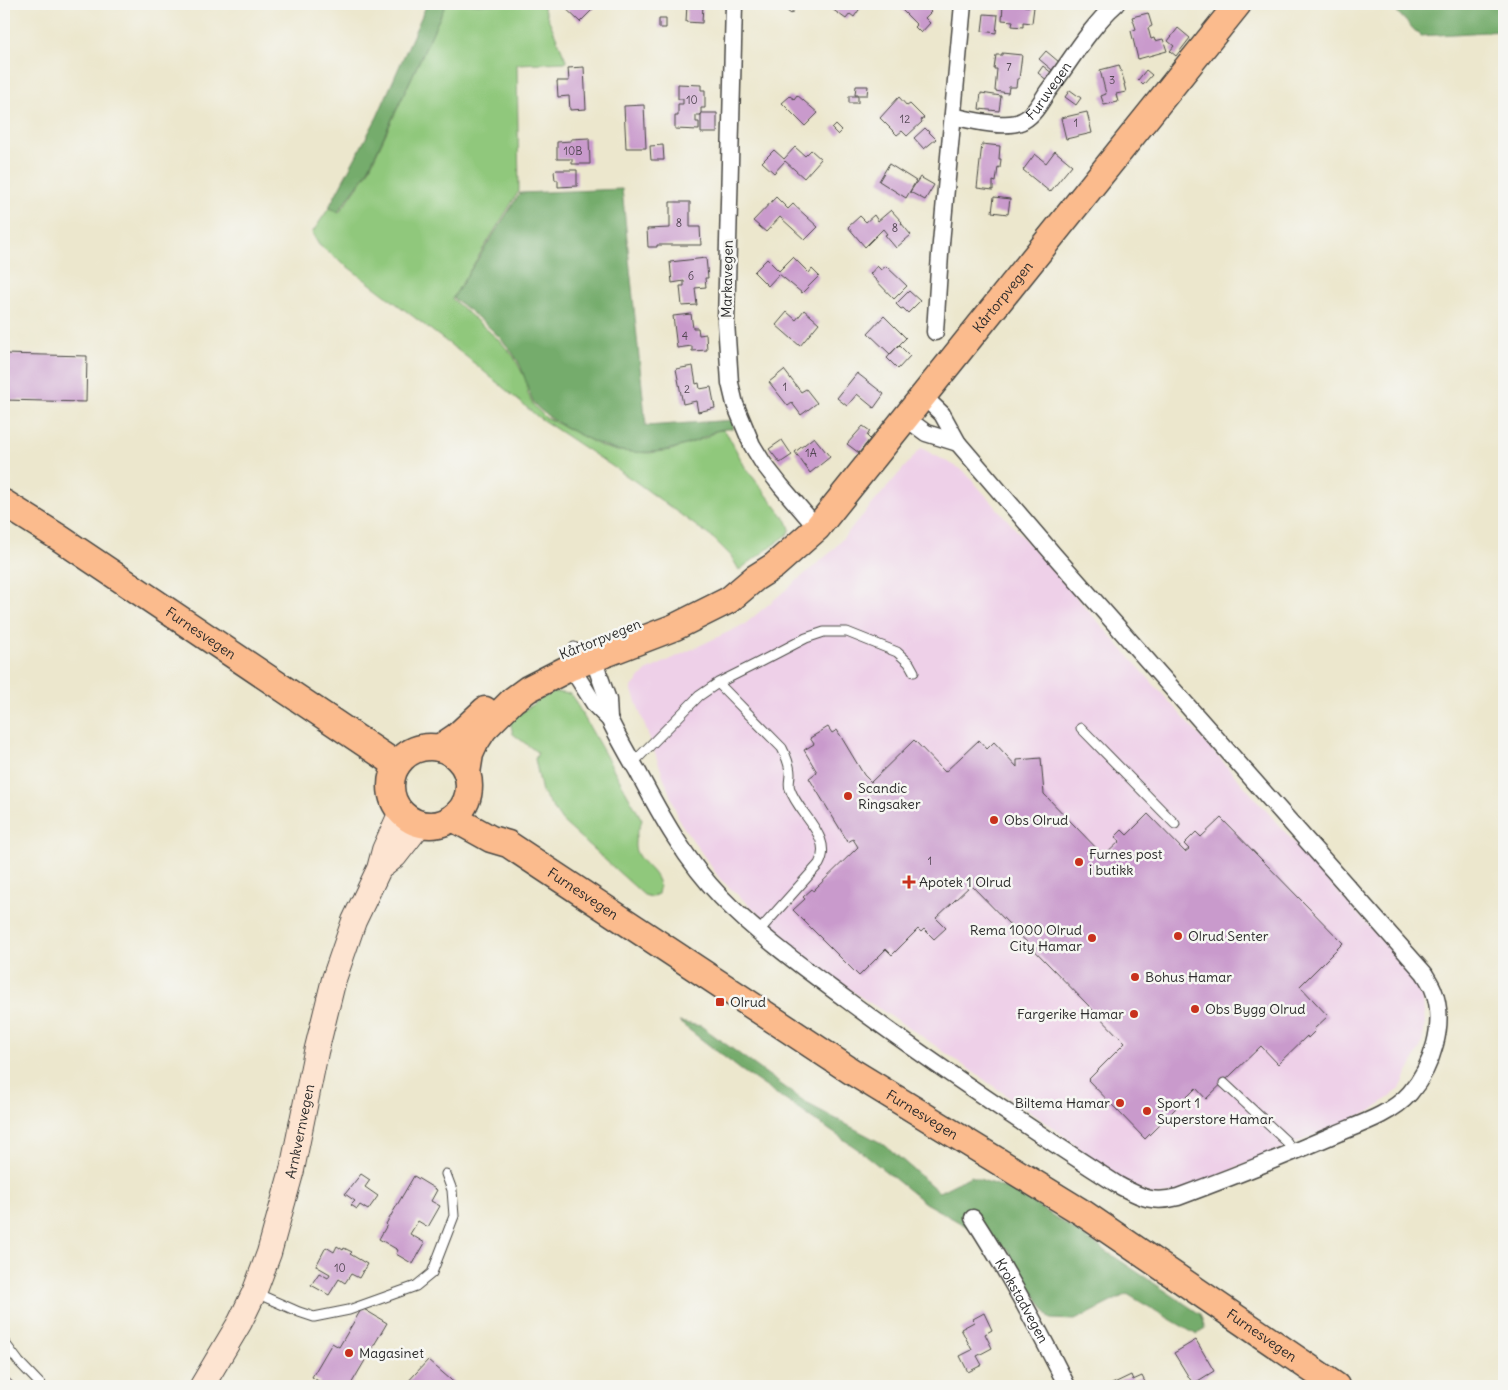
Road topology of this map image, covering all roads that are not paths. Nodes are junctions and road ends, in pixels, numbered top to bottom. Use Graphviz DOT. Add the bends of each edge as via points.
graph roads {
  1 [pos="734,4"];
  2 [pos="964,4"];
  3 [pos="1116,4"];
  4 [pos="1238,4"];
  5 [pos="953,116"];
  6 [pos="935,332"];
  7 [pos="923,396"];
  8 [pos="906,418"];
  9 [pos="958,443"];
  10 [pos="4,503"];
  11 [pos="821,530"];
  12 [pos="579,658"];
  13 [pos="914,672"];
  14 [pos="718,683"];
  15 [pos="610,719"];
  16 [pos="1081,728"];
  17 [pos="439,748"];
  18 [pos="633,764"];
  19 [pos="397,765"];
  20 [pos="467,773"];
  21 [pos="460,810"];
  22 [pos="411,818"];
  23 [pos="1175,824"];
  24 [pos="759,931"];
  25 [pos="1224,1082"];
  26 [pos="1292,1153"];
  27 [pos="446,1174"];
  28 [pos="973,1218"];
  29 [pos="254,1293"];
  30 [pos="4,1342"];
  31 [pos="42,1386"];
  32 [pos="202,1386"];
  33 [pos="1067,1386"];
  34 [pos="1336,1386"];
  1 -- 11 [label="street, Markavegen" via="726,322 730,383 752,446 781,486"];
  2 -- 5 [label="street"];
  3 -- 5 [label="street, Furuvegen" via="1025,120 1005,124"];
  4 -- 7 [label="main road, Kårtorpvegen"];
  5 -- 6 [label="street"];
  7 -- 8 [label="main road, Kårtorpvegen"];
  7 -- 9 [label="street" via="942,414"];
  8 -- 9 [label="street" via="926,433"];
  8 -- 11 [label="main road, Kårtorpvegen"];
  9 -- 26 [label="street" via="1375,916 1424,973 1434,990 1438,1036 1428,1066 1410,1093 1392,1109"];
  10 -- 19 [label="main road, Furnesvegen"];
  11 -- 12 [label="main road, Kårtorpvegen" via="755,578"];
  12 -- 15 [label="street" via="608,700"];
  12 -- 15 [label="street" via="595,705"];
  12 -- 17 [label="main road, Kårtorpvegen" via="550,660 527,674"];
  12 -- 20 [label="main road, Kårtorpvegen" via="528,689 496,715 475,743"];
  13 -- 14 [label="lane" via="897,652 834,630 806,638"];
  14 -- 18 [label="lane" via="699,696"];
  14 -- 24 [label="lane" via="782,748 790,771 789,788 823,844 823,857 819,864"];
  15 -- 18 [label="street"];
  16 -- 23 [label="lane"];
  17 -- 19 [label="main road" via="411,752"];
  17 -- 20 [label="main road" via="456,757"];
  18 -- 24 [label="street" via="666,823 696,867 720,896"];
  19 -- 22 [label="main road" via="391,789 393,798"];
  20 -- 21 [label="main road" via="469,792"];
  21 -- 22 [label="main road" via="437,825"];
  21 -- 34 [label="main road, Furnesvegen" via="496,828 508,844 851,1070 1083,1213"];
  22 -- 29 [label="main road, Arnkvernvegen" via="384,850 334,979 284,1203"];
  24 -- 26 [label="street" via="959,1080 1118,1186 1142,1197 1154,1201 1178,1197"];
  25 -- 26 [label="lane" via="1287,1142"];
  27 -- 29 [label="lane" via="452,1190 454,1216 432,1273 416,1286 349,1310 314,1317"];
  28 -- 33 [label="street, Krokstadvegen" via="1009,1274"];
  29 -- 32 [label="main road, Arnkvernvegen"];
  30 -- 31 [label="lane"];
}
